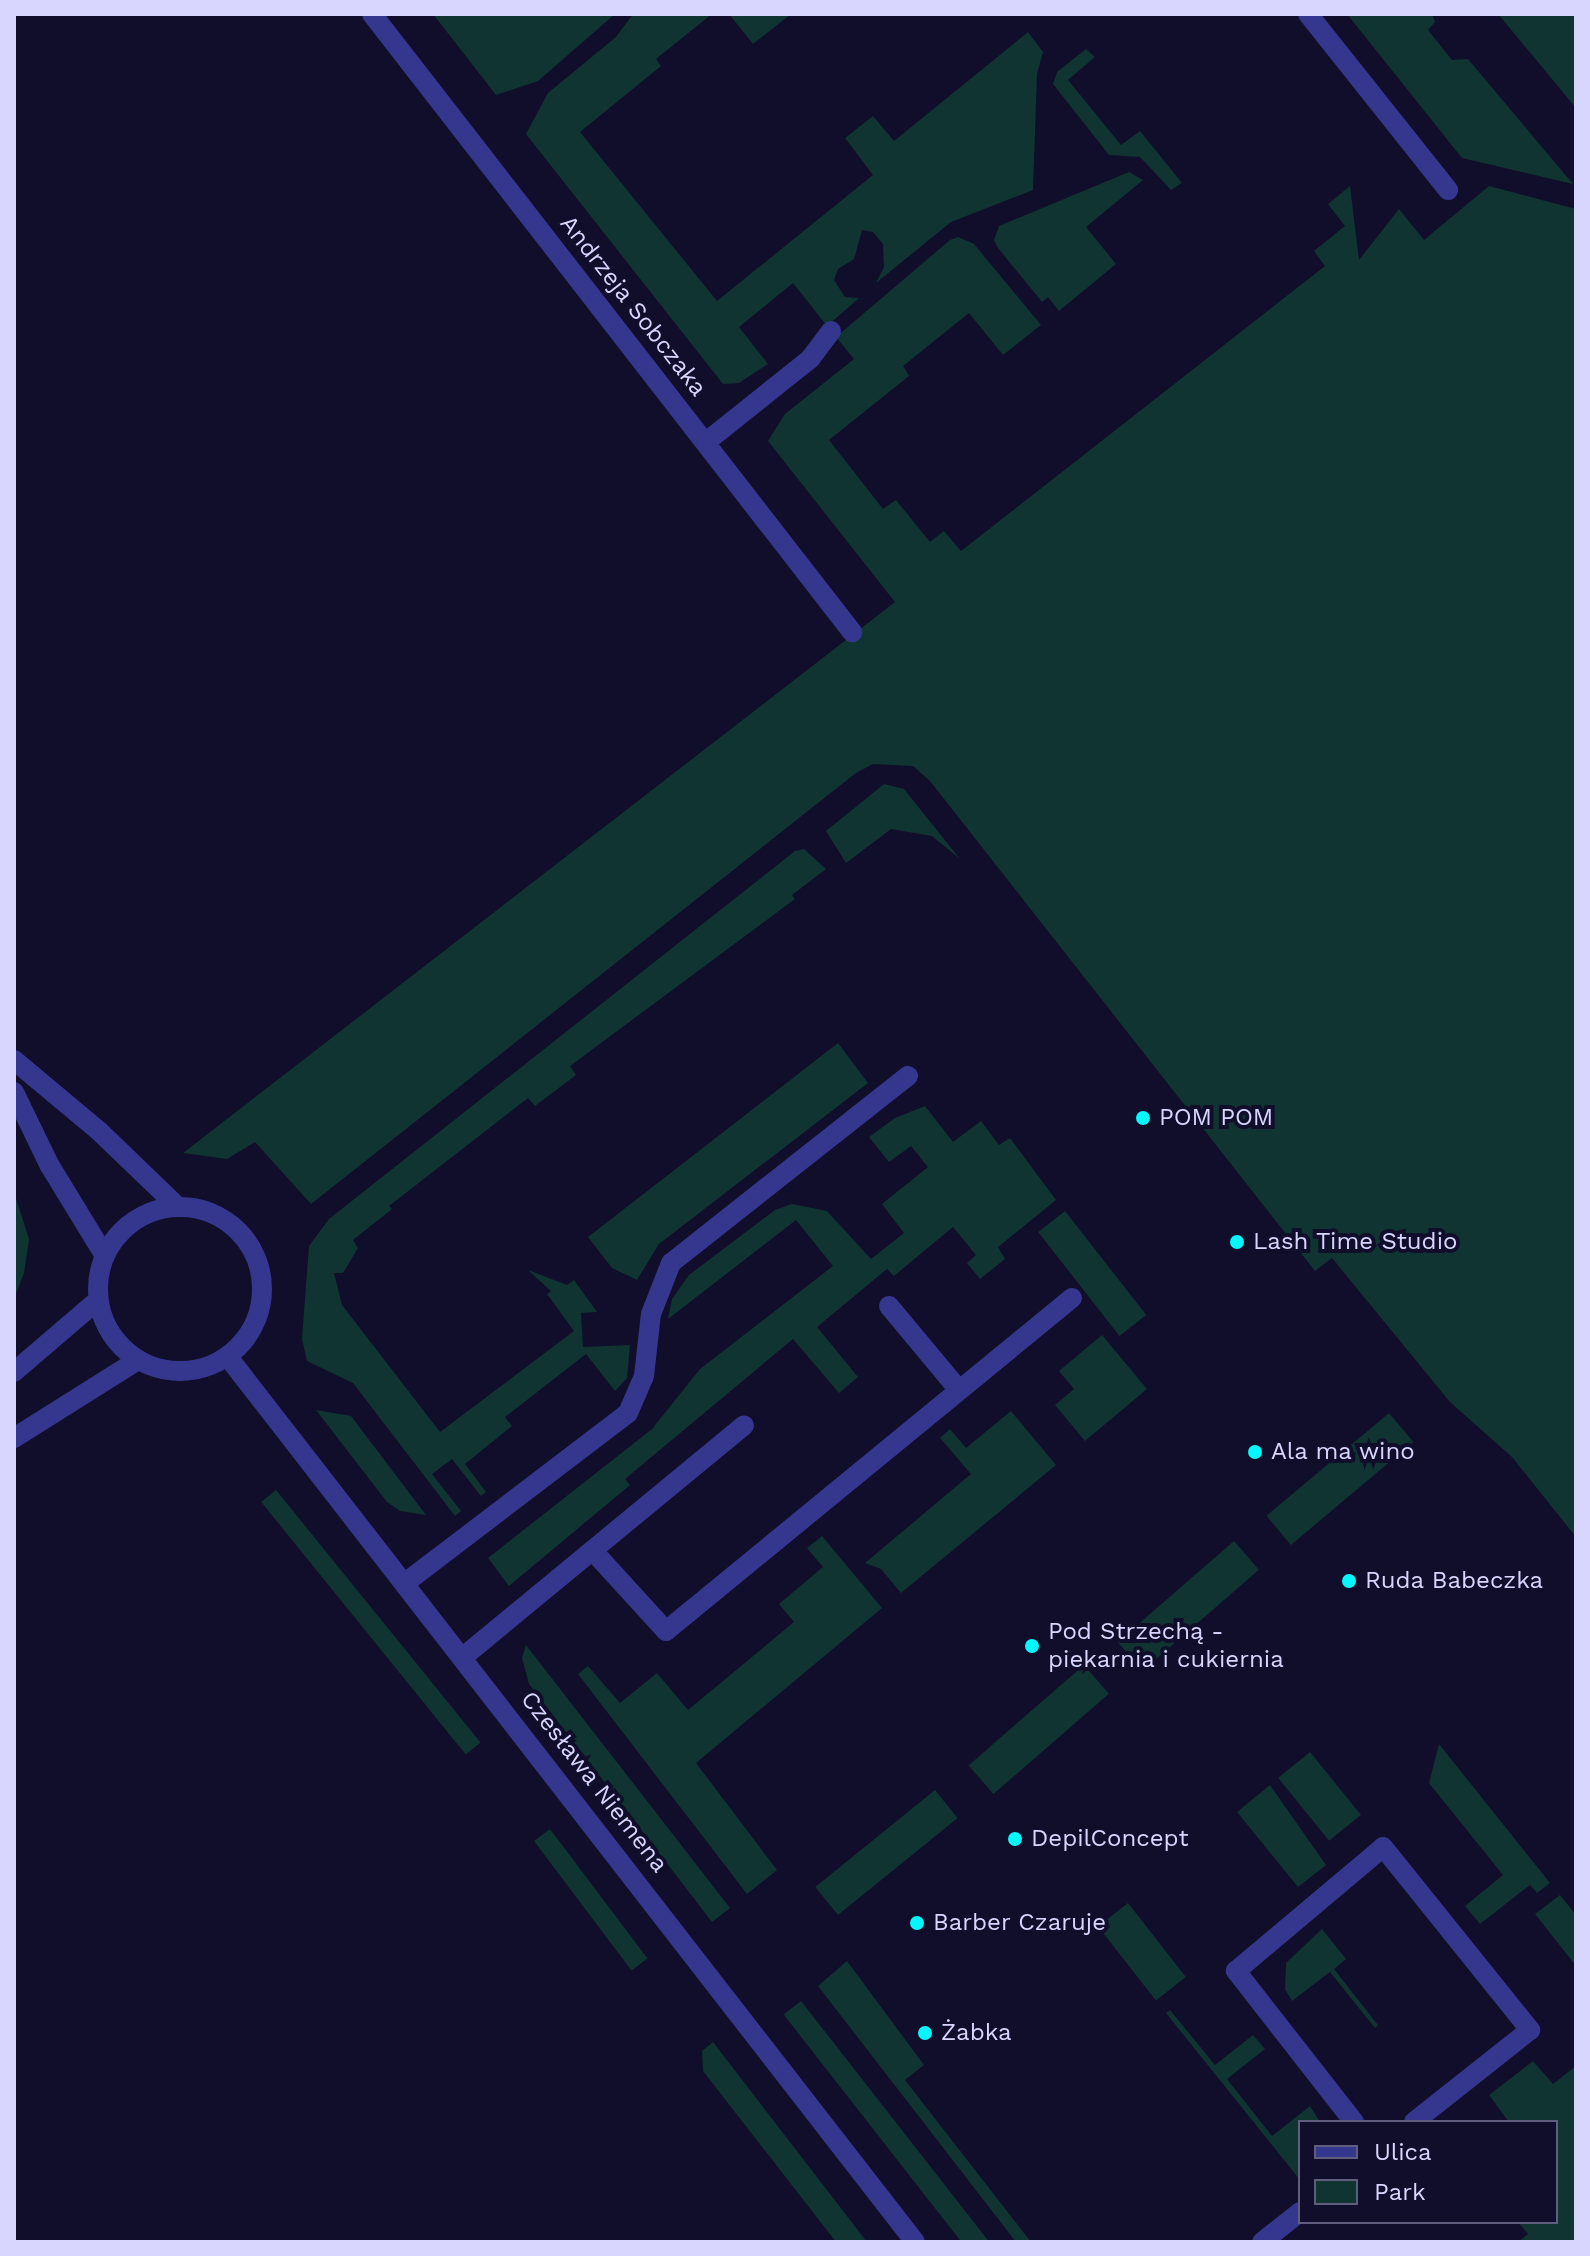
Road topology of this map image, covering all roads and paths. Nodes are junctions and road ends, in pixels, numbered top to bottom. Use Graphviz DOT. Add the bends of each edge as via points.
graph roads {
  1 [pos="372,14"];
  2 [pos="1308,14"];
  3 [pos="1448,190"];
  4 [pos="831,331"];
  5 [pos="706,442"];
  6 [pos="852,632"];
  7 [pos="14,1060"];
  8 [pos="908,1076"];
  9 [pos="14,1092"];
  10 [pos="177,1206"];
  11 [pos="105,1256"];
  12 [pos="1072,1298"];
  13 [pos="98,1300"];
  14 [pos="889,1306"];
  15 [pos="228,1357"];
  16 [pos="138,1360"];
  17 [pos="14,1372"];
  18 [pos="959,1390"];
  19 [pos="744,1425"];
  20 [pos="14,1438"];
  21 [pos="593,1551"];
  22 [pos="405,1583"];
  23 [pos="463,1657"];
  24 [pos="1352,2120"];
  25 [pos="1417,2120"];
  26 [pos="1298,2214"];
  27 [pos="915,2242"];
  28 [pos="1262,2242"];
  1 -- 5 [label="street, Andrzeja Sobczaka"];
  2 -- 3 [label="street"];
  4 -- 5 [label="street" via="810,359"];
  5 -- 6 [label="street, Andrzeja Sobczaka"];
  7 -- 10 [label="street"];
  8 -- 22 [label="street" via="671,1263 651,1314 644,1376 628,1413"];
  9 -- 11 [label="street" via="50,1166"];
  10 -- 11 [label="street" via="132,1221"];
  10 -- 15 [label="street" via="223,1218 256,1254 262,1301 255,1324"];
  11 -- 13 [label="street"];
  12 -- 18 [label="street"];
  13 -- 16 [label="street" via="115,1340"];
  13 -- 17 [label="street"];
  14 -- 18 [label="street"];
  15 -- 16 [label="street" via="202,1369 178,1372"];
  15 -- 22 [label="street, Czesława Niemena"];
  16 -- 20 [label="street"];
  18 -- 21 [label="street" via="666,1631"];
  19 -- 21 [label="street"];
  21 -- 23 [label="street"];
  22 -- 23 [label="street, Czesława Niemena"];
  23 -- 27 [label="street, Czesława Niemena"];
  24 -- 25 [label="street" via="1236,1971 1383,1847 1530,2030"];
  26 -- 28 [label="street"];
}
